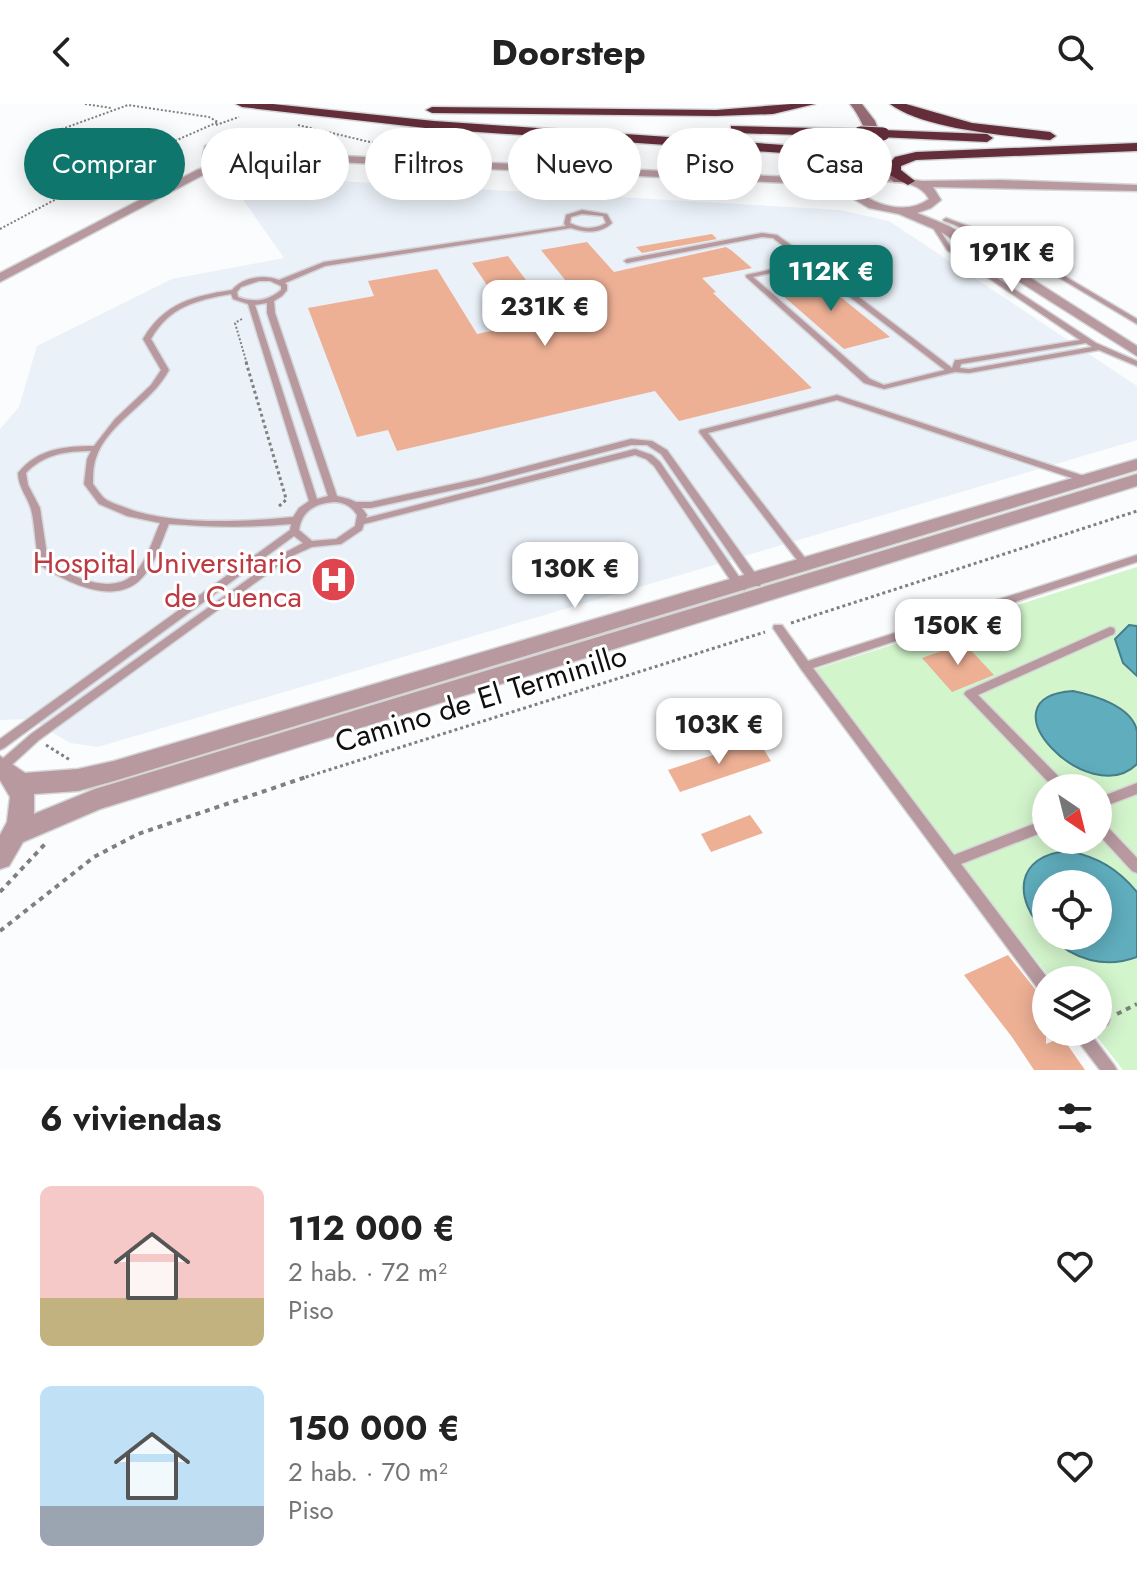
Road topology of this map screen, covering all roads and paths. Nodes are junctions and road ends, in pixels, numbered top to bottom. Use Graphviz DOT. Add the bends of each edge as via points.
graph roads {
  1 [pos="85,104"];
  2 [pos="250,104"];
  3 [pos="275,104"];
  4 [pos="809,104"];
  5 [pos="896,104"];
  6 [pos="119,107"];
  7 [pos="862,107"];
  8 [pos="243,110"];
  9 [pos="289,122"];
  10 [pos="214,126"];
  11 [pos="659,126"];
  12 [pos="64,128"];
  13 [pos="866,128"];
  14 [pos="762,129"];
  15 [pos="365,141"];
  16 [pos="1137,144"];
  17 [pos="778,149"];
  18 [pos="349,156"];
  19 [pos="349,160"];
  20 [pos="201,163"];
  21 [pos="201,172"];
  22 [pos="778,175"];
  23 [pos="778,179"];
  24 [pos="892,179"];
  25 [pos="909,181"];
  26 [pos="1137,191"];
  27 [pos="865,200"];
  28 [pos="933,200"];
  29 [pos="899,210"];
  30 [pos="946,220"];
  31 [pos="931,221"];
  32 [pos="570,227"];
  33 [pos="0,229"];
  34 [pos="627,261"];
  35 [pos="811,262"];
  36 [pos="0,269"];
  37 [pos="0,278"];
  38 [pos="281,282"];
  39 [pos="234,292"];
  40 [pos="270,300"];
  41 [pos="251,303"];
  42 [pos="1137,322"];
  43 [pos="1137,340"];
  44 [pos="1087,341"];
  45 [pos="1099,348"];
  46 [pos="1137,352"];
  47 [pos="1137,364"];
  48 [pos="954,370"];
  49 [pos="98,449"];
  50 [pos="1137,464"];
  51 [pos="1087,480"];
  52 [pos="1137,480"];
  53 [pos="333,499"];
  54 [pos="314,503"];
  55 [pos="356,505"];
  56 [pos="1137,511"];
  57 [pos="166,521"];
  58 [pos="362,522"];
  59 [pos="294,525"];
  60 [pos="310,544"];
  61 [pos="1137,558"];
  62 [pos="807,567"];
  63 [pos="748,585"];
  64 [pos="778,628"];
  65 [pos="1110,631"];
  66 [pos="805,666"];
  67 [pos="0,745"];
  68 [pos="0,766"];
  69 [pos="1048,774"];
  70 [pos="19,784"];
  71 [pos="1137,788"];
  72 [pos="1112,798"];
  73 [pos="1032,830"];
  74 [pos="15,834"];
  75 [pos="1112,840"];
  76 [pos="0,857"];
  77 [pos="951,862"];
  78 [pos="1137,867"];
  79 [pos="0,931"];
  80 [pos="1032,969"];
  81 [pos="1137,1004"];
  82 [pos="1112,1016"];
  83 [pos="1091,1046"];
  84 [pos="1109,1070"];
  1 -- 6 [label="path"];
  2 -- 11 [label="highway" via="443,119"];
  3 -- 4 [label="highway" via="716,113"];
  5 -- 16 [label="highway" via="1011,133"];
  6 -- 10 [label="path" via="200,115 215,119"];
  6 -- 12 [label="path"];
  7 -- 13 [label="street"];
  8 -- 10 [label="path"];
  8 -- 17 [label="highway"];
  9 -- 15 [label="path"];
  10 -- 33 [label="path" via="120,165"];
  14 -- 16 [label="highway, bridge"];
  16 -- 25 [label="highway" via="916,156 894,165 895,172"];
  18 -- 22 [label="street"];
  19 -- 23 [label="street"];
  20 -- 36 [label="street"];
  21 -- 37 [label="street"];
  24 -- 25 [label="street"];
  25 -- 26 [label="street"];
  25 -- 28 [label="street"];
  26 -- 28 [label="street" via="994,188"];
  27 -- 29 [label="street"];
  28 -- 29 [label="street"];
  28 -- 30 [label="street"];
  29 -- 31 [label="street"];
  30 -- 42 [label="lane" via="998,239"];
  30 -- 43 [label="street"];
  31 -- 44 [label="lane" via="949,249"];
  31 -- 46 [label="street"];
  32 -- 32 [label="lane" via="593,230 604,228 609,220 600,213 582,212 566,219"];
  32 -- 38 [label="lane" via="324,264"];
  34 -- 35 [label="lane" via="762,235 782,239"];
  35 -- 48 [label="lane"];
  35 -- 48 [label="lane" via="748,276 867,381 884,387"];
  38 -- 39 [label="lane" via="251,281"];
  38 -- 40 [label="lane" via="283,293"];
  39 -- 41 [label="lane" via="235,298"];
  39 -- 49 [label="lane" via="191,301 155,324 147,339 164,364 161,380 125,413"];
  40 -- 41 [label="lane"];
  40 -- 53 [label="lane"];
  41 -- 54 [label="lane"];
  44 -- 45 [label="lane"];
  44 -- 48 [label="lane" via="958,362"];
  45 -- 47 [label="lane"];
  45 -- 48 [label="lane"];
  49 -- 57 [label="lane" via="86,473 93,494 116,509"];
  49 -- 57 [label="lane" via="50,453 22,473 38,519 44,564 84,583 124,584 137,577"];
  50 -- 51 [label="street"];
  51 -- 62 [label="street"];
  51 -- 62 [label="lane" via="837,397 703,432"];
  52 -- 74 [label="street" via="95,800"];
  53 -- 54 [label="lane"];
  53 -- 55 [label="lane"];
  54 -- 59 [label="lane" via="299,513"];
  55 -- 58 [label="lane"];
  55 -- 63 [label="lane" via="481,481 631,442 649,443 664,452"];
  56 -- 64 [label="path, Camino de El Terminillo"];
  57 -- 59 [label="lane"];
  58 -- 60 [label="lane" via="338,542"];
  58 -- 63 [label="lane" via="635,452 657,464"];
  59 -- 60 [label="lane"];
  59 -- 67 [label="lane"];
  60 -- 68 [label="lane" via="289,554"];
  61 -- 66 [label="lane"];
  62 -- 63 [label="street"];
  63 -- 70 [label="street" via="105,773"];
  64 -- 66 [label="lane"];
  64 -- 79 [label="path, Camino de El Terminillo" via="138,834 94,857"];
  65 -- 69 [label="lane" via="970,694"];
  66 -- 77 [label="lane"];
  68 -- 70 [label="street"];
  70 -- 74 [label="street" via="24,803"];
  71 -- 72 [label="lane"];
  73 -- 77 [label="lane"];
  74 -- 76 [label="street"];
  75 -- 78 [label="lane"];
  77 -- 80 [label="lane"];
  81 -- 82 [label="path"];
  83 -- 84 [label="lane"];
}
